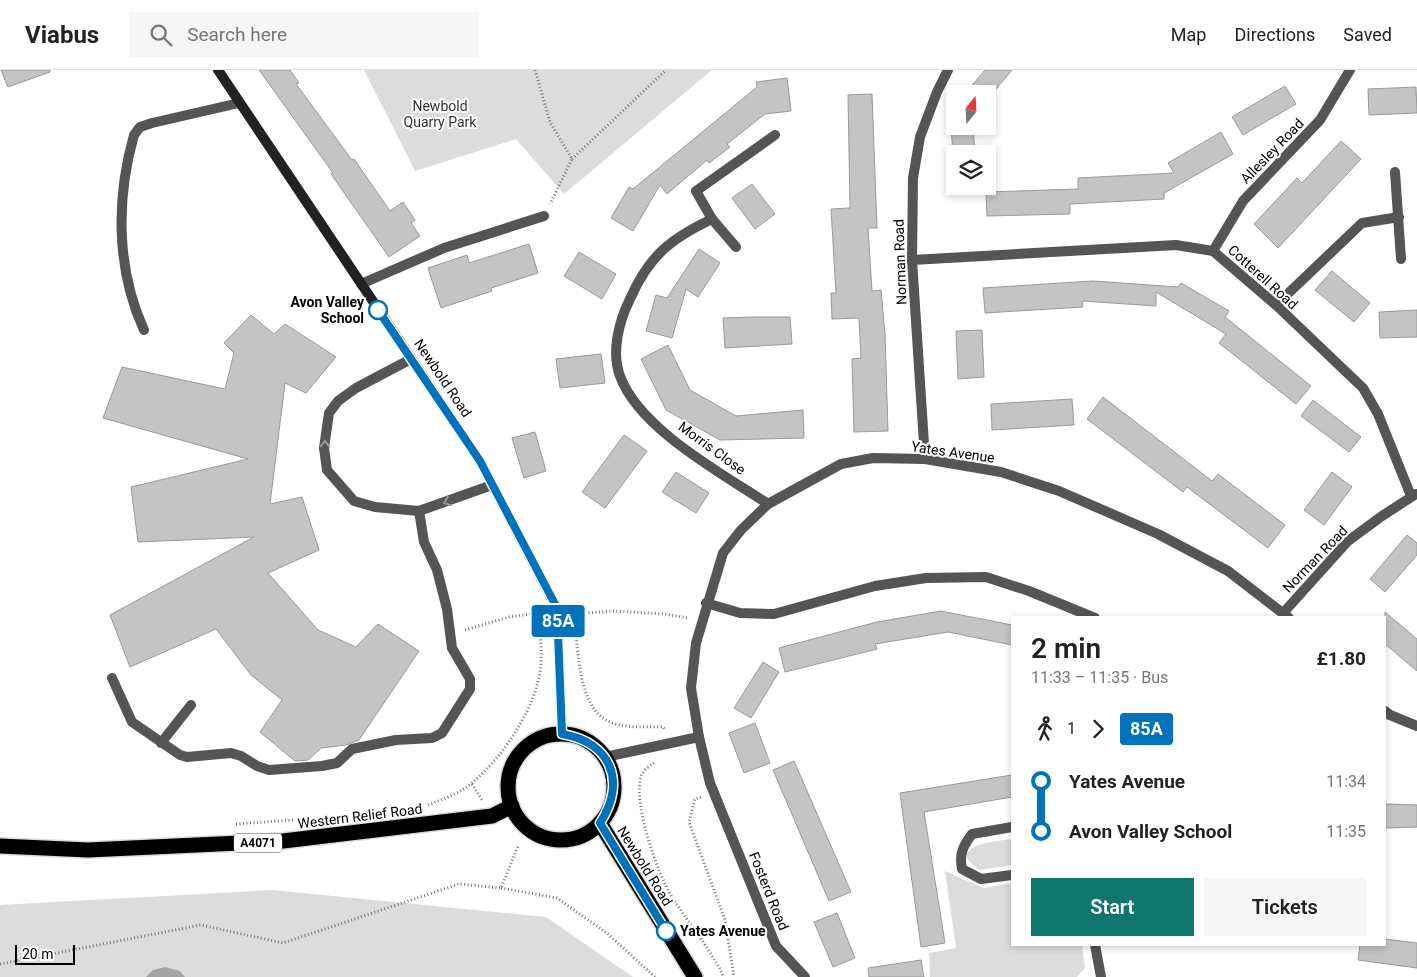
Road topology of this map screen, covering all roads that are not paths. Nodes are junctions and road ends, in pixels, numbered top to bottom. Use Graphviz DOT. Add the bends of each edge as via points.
graph roads {
  1 [pos="218,70"];
  2 [pos="948,70"];
  3 [pos="1350,70"];
  4 [pos="239,103"];
  5 [pos="775,135"];
  6 [pos="1395,172"];
  7 [pos="544,216"];
  8 [pos="1399,217"];
  9 [pos="712,219"];
  10 [pos="736,247"];
  11 [pos="1213,250"];
  12 [pos="1401,259"];
  13 [pos="912,260"];
  14 [pos="361,284"];
  15 [pos="1276,305"];
  16 [pos="144,330"];
  17 [pos="411,359"];
  18 [pos="925,459"];
  19 [pos="492,485"];
  20 [pos="1414,494"];
  21 [pos="768,504"];
  22 [pos="419,511"];
  23 [pos="706,603"];
  24 [pos="1286,615"];
  25 [pos="1090,616"];
  26 [pos="112,678"];
  27 [pos="191,705"];
  28 [pos="1387,717"];
  29 [pos="1417,726"];
  30 [pos="562,734"];
  31 [pos="699,737"];
  32 [pos="161,743"];
  33 [pos="605,757"];
  34 [pos="512,806"];
  35 [pos="600,823"];
  36 [pos="1011,827"];
  37 [pos="732,836"];
  38 [pos="0,846"];
  39 [pos="1011,875"];
  40 [pos="1095,946"];
  41 [pos="695,977"];
  42 [pos="805,977"];
  43 [pos="1101,977"];
  1 -- 4 [label="main road, Newbold Road"];
  2 -- 13 [label="street, Norman Road" via="920,137 913,178"];
  3 -- 11 [label="street, Allesley Road" via="1320,120 1243,200"];
  4 -- 14 [label="main road, Newbold Road"];
  4 -- 16 [label="street" via="152,122 134,134 121,222 131,294"];
  5 -- 9 [label="street" via="696,192"];
  6 -- 8 [label="street"];
  7 -- 14 [label="street" via="444,248"];
  8 -- 12 [label="street"];
  8 -- 15 [label="street" via="1362,223"];
  9 -- 10 [label="street"];
  9 -- 21 [label="street, Morris Close" via="660,251 642,273 616,338 620,376 641,410 685,449"];
  11 -- 13 [label="street, Cotterell Road" via="1176,245"];
  11 -- 15 [label="street, Cotterell Road"];
  13 -- 18 [label="street, Norman Road"];
  14 -- 17 [label="main road, Newbold Road"];
  15 -- 20 [label="street, Cotterell Road" via="1363,388"];
  17 -- 19 [label="main road, Newbold Road" via="480,461"];
  22 -- 17 [label="street, one-way" via="375,507 354,500 327,470 324,448 328,413 338,401"];
  18 -- 21 [label="street, Yates Avenue" via="873,458 841,464"];
  18 -- 24 [label="street, Yates Avenue" via="1001,472 1059,491 1158,534 1228,571"];
  19 -- 22 [label="street, one-way"];
  19 -- 30 [label="main road, Newbold Road" via="557,608"];
  20 -- 24 [label="street, Norman Road" via="1348,542"];
  21 -- 23 [label="street, Yates Avenue" via="723,553"];
  22 -- 32 [label="street" via="424,542 437,570 447,609 452,648 470,678 470,689 442,733 432,738 396,740 352,749 337,763 269,770 231,754 187,757"];
  23 -- 25 [label="street" via="740,613 774,614 883,585 926,578 986,577"];
  23 -- 31 [label="street, Yates Avenue" via="696,643 691,688"];
  26 -- 32 [label="street" via="132,722"];
  27 -- 32 [label="street"];
  28 -- 29 [label="street"];
  30 -- 33 [label="highway, Newbold Road" via="579,736"];
  30 -- 34 [label="highway, Newbold Road" via="545,736 517,756 510,772 508,789"];
  31 -- 33 [label="street"];
  31 -- 37 [label="street, Yates Avenue" via="710,782"];
  33 -- 35 [label="highway, Newbold Road" via="612,773 614,791 610,808"];
  34 -- 35 [label="highway, Newbold Road" via="521,821 535,833 551,839 569,839 586,834"];
  34 -- 38 [label="highway, Western Relief Road / A4071" via="492,816 283,841 88,850"];
  35 -- 41 [label="highway, Newbold Road"];
  36 -- 39 [label="street" via="972,834 962,848 960,861 962,869 981,879"];
  37 -- 42 [label="street, Fosterd Road" via="776,946"];
  40 -- 43 [label="street"];
}
